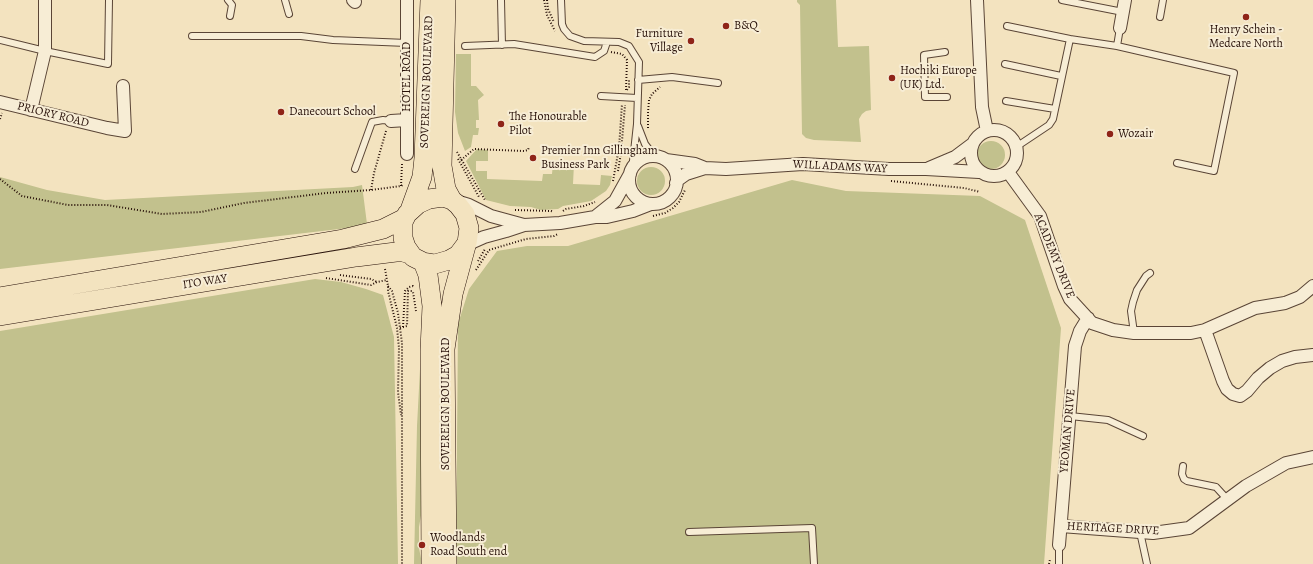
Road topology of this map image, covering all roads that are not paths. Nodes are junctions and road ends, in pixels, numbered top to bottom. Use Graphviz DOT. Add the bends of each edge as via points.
graph roads {
  1 [pos="45,0"];
  2 [pos="110,0"];
  3 [pos="228,0"];
  4 [pos="285,0"];
  5 [pos="408,0"];
  6 [pos="430,0"];
  7 [pos="446,0"];
  8 [pos="500,0"];
  9 [pos="560,0"];
  10 [pos="977,0"];
  11 [pos="1062,0"];
  12 [pos="1125,0"];
  13 [pos="1163,0"];
  14 [pos="1123,12"];
  15 [pos="289,14"];
  16 [pos="230,16"];
  17 [pos="1160,17"];
  18 [pos="1007,26"];
  19 [pos="1120,28"];
  20 [pos="192,36"];
  21 [pos="1070,39"];
  22 [pos="0,40"];
  23 [pos="607,42"];
  24 [pos="407,43"];
  25 [pos="502,44"];
  26 [pos="465,46"];
  27 [pos="1117,46"];
  28 [pos="46,51"];
  29 [pos="945,52"];
  30 [pos="1005,64"];
  31 [pos="1061,76"];
  32 [pos="638,80"];
  33 [pos="718,83"];
  34 [pos="123,86"];
  35 [pos="601,96"];
  36 [pos="947,97"];
  37 [pos="637,98"];
  38 [pos="1006,101"];
  39 [pos="0,102"];
  40 [pos="1055,109"];
  41 [pos="32,110"];
  42 [pos="407,120"];
  43 [pos="391,121"];
  44 [pos="637,124"];
  45 [pos="987,131"];
  46 [pos="972,146"];
  47 [pos="1016,146"];
  48 [pos="407,154"];
  49 [pos="660,159"];
  50 [pos="1177,163"];
  51 [pos="705,168"];
  52 [pos="356,169"];
  53 [pos="926,169"];
  54 [pos="631,172"];
  55 [pos="979,172"];
  56 [pos="1008,172"];
  57 [pos="682,185"];
  58 [pos="452,200"];
  59 [pos="651,204"];
  60 [pos="407,214"];
  61 [pos="595,217"];
  62 [pos="524,225"];
  63 [pos="466,245"];
  64 [pos="417,258"];
  65 [pos="1150,273"];
  66 [pos="1313,286"];
  67 [pos="0,297"];
  68 [pos="0,316"];
  69 [pos="1088,318"];
  70 [pos="1205,330"];
  71 [pos="1134,333"];
  72 [pos="1313,355"];
  73 [pos="1070,416"];
  74 [pos="1143,436"];
  75 [pos="1313,457"];
  76 [pos="1183,466"];
  77 [pos="1227,499"];
  78 [pos="1060,526"];
  79 [pos="690,532"];
  80 [pos="1140,532"];
  81 [pos="1059,545"];
  82 [pos="431,564"];
  83 [pos="447,564"];
  84 [pos="814,564"];
  85 [pos="1059,564"];
  86 [pos="1147,564"];
  1 -- 28 [label="street"];
  2 -- 28 [label="lane" via="108,64"];
  3 -- 16 [label="lane" via="232,5"];
  4 -- 15 [label="lane"];
  5 -- 24 [label="street, HOTEL ROAD"];
  6 -- 60 [label="main road, SOVEREIGN BOULEVARD" via="424,158 420,184"];
  7 -- 58 [label="main road, SOVEREIGN BOULEVARD" via="442,166 446,189"];
  8 -- 25 [label="lane"];
  9 -- 23 [label="lane" via="561,22 568,33 574,38"];
  10 -- 45 [label="street" via="982,106"];
  11 -- 14 [label="lane"];
  12 -- 14 [label="street"];
  13 -- 17 [label="lane"];
  14 -- 19 [label="street"];
  18 -- 21 [label="lane"];
  19 -- 27 [label="lane"];
  20 -- 24 [label="lane" via="301,36"];
  21 -- 27 [label="lane"];
  21 -- 31 [label="lane"];
  22 -- 28 [label="lane"];
  23 -- 25 [label="lane" via="604,51 595,57"];
  23 -- 32 [label="lane" via="619,42 629,46 639,62"];
  24 -- 42 [label="street, HOTEL ROAD"];
  25 -- 26 [label="lane"];
  27 -- 50 [label="lane" via="1234,73 1214,170"];
  28 -- 41 [label="street"];
  29 -- 36 [label="lane" via="924,55 925,98"];
  30 -- 31 [label="lane"];
  31 -- 40 [label="lane"];
  32 -- 33 [label="lane" via="672,77"];
  32 -- 37 [label="lane"];
  34 -- 41 [label="street, PRIORY ROAD" via="125,131"];
  35 -- 37 [label="lane"];
  37 -- 44 [label="lane"];
  38 -- 40 [label="lane"];
  39 -- 41 [label="street, PRIORY ROAD"];
  40 -- 47 [label="lane" via="1049,125"];
  42 -- 43 [label="street"];
  42 -- 48 [label="street, HOTEL ROAD"];
  43 -- 52 [label="lane" via="372,122"];
  44 -- 49 [label="lane" via="645,144"];
  44 -- 54 [label="lane"];
  45 -- 46 [label="street" via="975,139"];
  45 -- 47 [label="street" via="1002,131 1008,134"];
  46 -- 53 [label="street, WILL ADAMS WAY"];
  46 -- 55 [label="street" via="971,160"];
  47 -- 56 [label="street" via="1016,161"];
  49 -- 51 [label="street, WILL ADAMS WAY"];
  49 -- 54 [label="street" via="641,160"];
  49 -- 57 [label="street" via="674,170"];
  51 -- 53 [label="street, WILL ADAMS WAY" via="742,169 816,164"];
  51 -- 57 [label="street, WILL ADAMS WAY" via="679,179"];
  53 -- 55 [label="street, WILL ADAMS WAY"];
  54 -- 59 [label="street" via="629,182 634,194 639,200"];
  54 -- 61 [label="street" via="615,201"];
  55 -- 56 [label="street" via="993,177"];
  56 -- 69 [label="street, ACADEMY DRIVE" via="1040,216 1070,299"];
  57 -- 59 [label="street" via="661,203"];
  58 -- 60 [label="main road" via="443,197 431,199 418,204"];
  58 -- 62 [label="street" via="469,204 491,216"];
  58 -- 63 [label="main road" via="463,210 468,222"];
  59 -- 61 [label="street" via="622,214"];
  60 -- 64 [label="main road" via="402,227 403,238"];
  60 -- 67 [label="main road, ITO WAY" via="376,232 343,239"];
  61 -- 62 [label="street" via="560,223"];
  62 -- 63 [label="street"];
  63 -- 64 [label="main road" via="458,254 435,264"];
  63 -- 83 [label="main road, SOVEREIGN BOULEVARD" via="452,294 445,348"];
  64 -- 68 [label="main road, ITO WAY" via="403,252 356,257"];
  64 -- 82 [label="main road, SOVEREIGN BOULEVARD" via="428,275 432,306"];
  65 -- 71 [label="lane" via="1137,290 1133,302 1131,311"];
  66 -- 70 [label="street, ACADEMY DRIVE" via="1300,298 1255,308"];
  69 -- 71 [label="street, ACADEMY DRIVE" via="1092,323 1113,330"];
  69 -- 73 [label="street, YEOMAN DRIVE" via="1075,346"];
  70 -- 71 [label="street, ACADEMY DRIVE" via="1177,334"];
  70 -- 72 [label="street" via="1227,389 1240,396 1258,378 1282,361"];
  73 -- 74 [label="lane" via="1108,420"];
  73 -- 78 [label="street, YEOMAN DRIVE"];
  75 -- 77 [label="street, HERITAGE DRIVE" via="1286,463"];
  76 -- 77 [label="lane" via="1182,474 1188,482 1216,487"];
  77 -- 80 [label="street, HERITAGE DRIVE" via="1189,528"];
  78 -- 80 [label="street, HERITAGE DRIVE"];
  78 -- 81 [label="street, YEOMAN DRIVE"];
  79 -- 84 [label="lane" via="812,528"];
  80 -- 86 [label="lane"];
  81 -- 85 [label="lane"];
}
